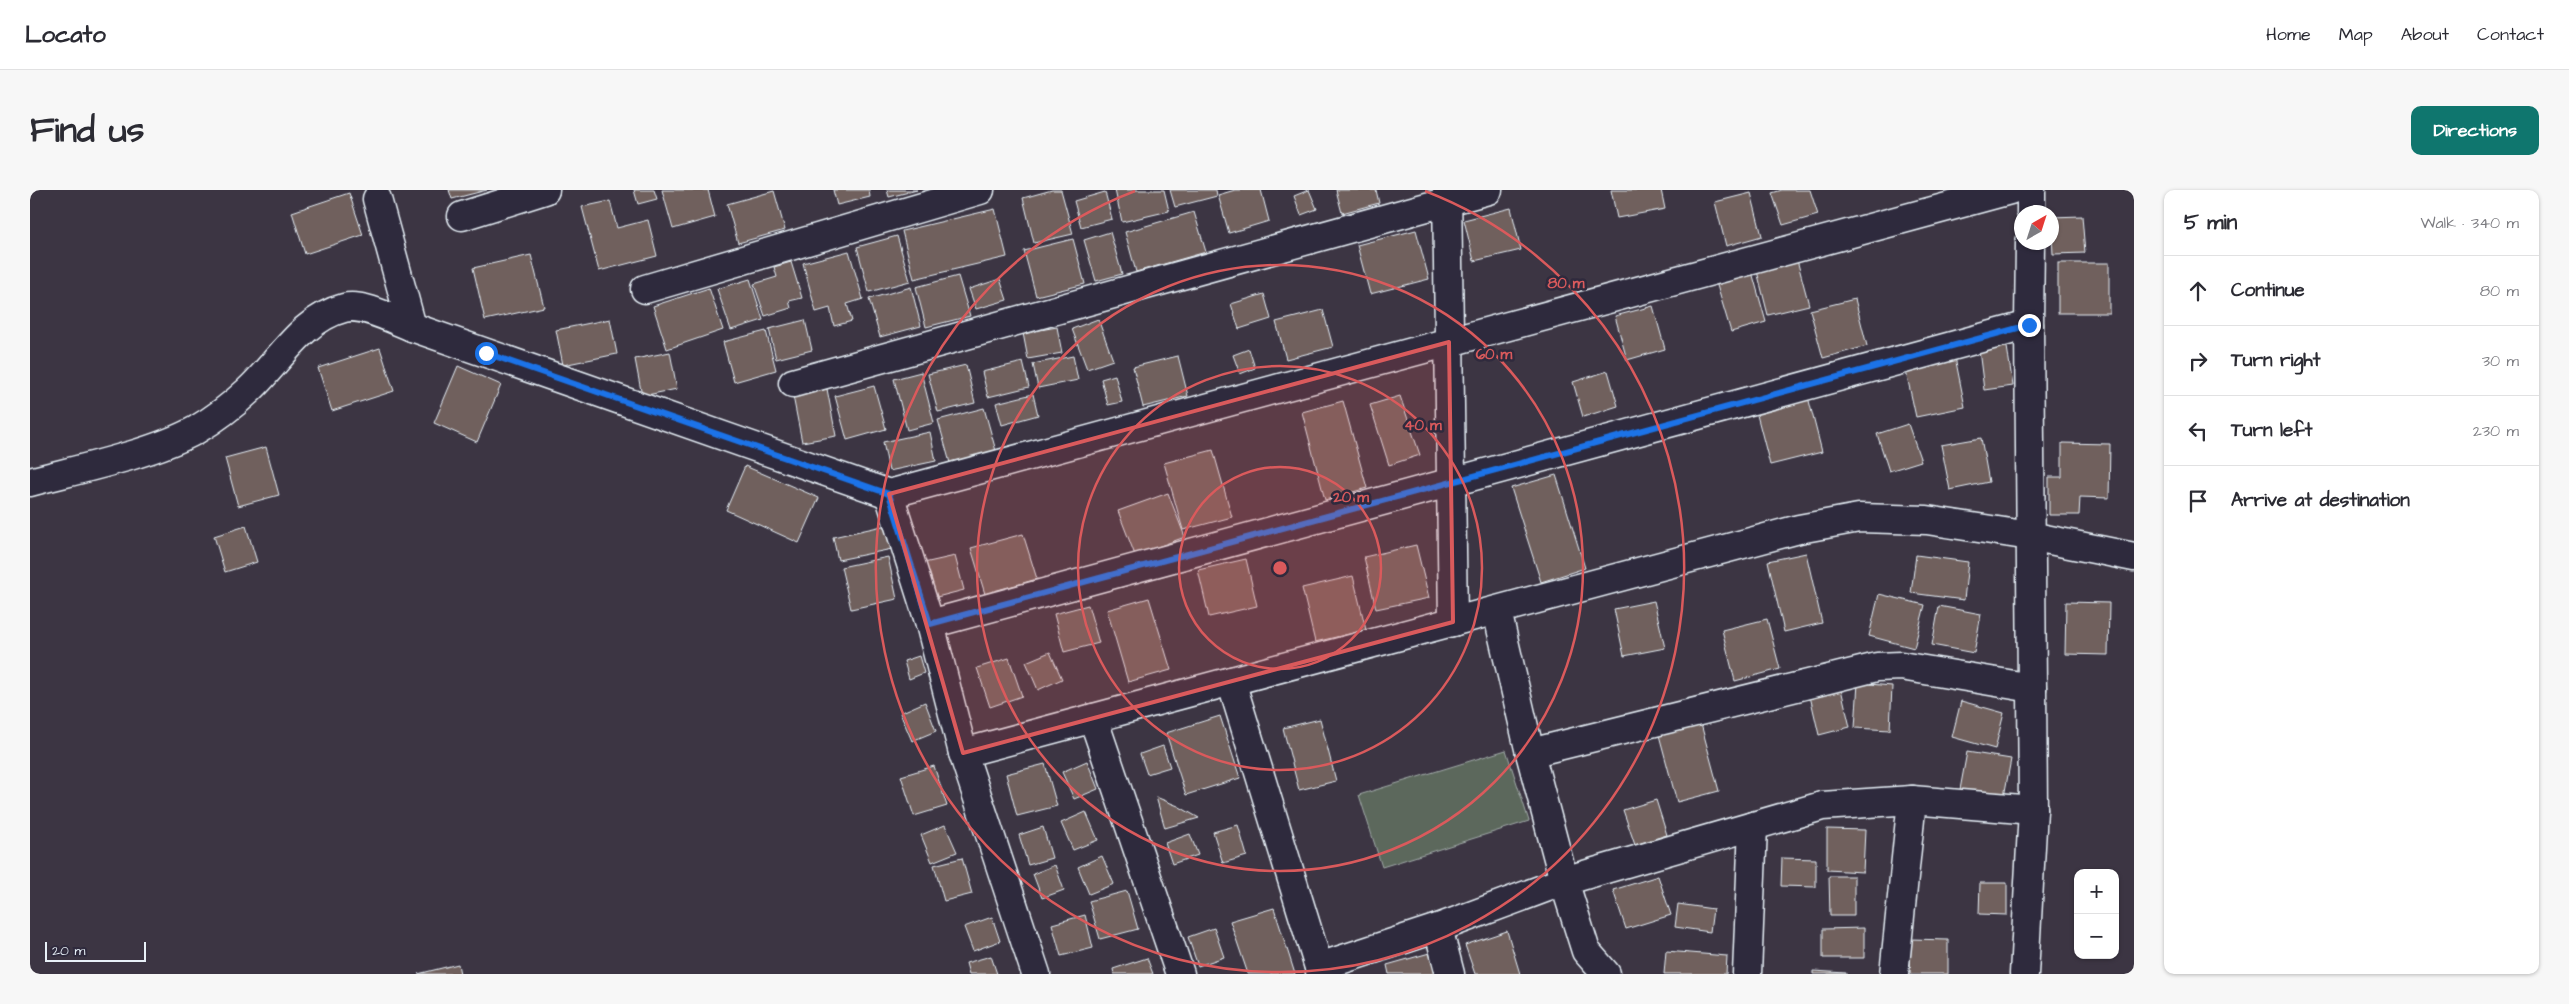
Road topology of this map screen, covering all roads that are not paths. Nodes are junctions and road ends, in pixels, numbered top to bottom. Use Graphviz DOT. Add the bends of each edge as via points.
graph roads {
  1 [pos="545,190"];
  2 [pos="980,190"];
  3 [pos="1488,190"];
  4 [pos="2010,190"];
  5 [pos="2031,190"];
  6 [pos="1447,196"];
  7 [pos="377,199"];
  8 [pos="2031,205"];
  9 [pos="462,216"];
  10 [pos="2030,250"];
  11 [pos="645,289"];
  12 [pos="2029,325"];
  13 [pos="412,327"];
  14 [pos="1449,342"];
  15 [pos="793,383"];
  16 [pos="30,482"];
  17 [pos="1451,482"];
  18 [pos="889,494"];
  19 [pos="2030,536"];
  20 [pos="2134,557"];
  21 [pos="1497,611"];
  22 [pos="1453,622"];
  23 [pos="930,624"];
  24 [pos="1231,682"];
  25 [pos="2032,688"];
  26 [pos="1093,718"];
  27 [pos="963,753"];
  28 [pos="1530,753"];
  29 [pos="1912,800"];
  30 [pos="2033,810"];
  31 [pos="1753,826"];
  32 [pos="1564,881"];
  33 [pos="1438,928"];
  34 [pos="1320,970"];
  35 [pos="1036,974"];
  36 [pos="1180,974"];
  37 [pos="1450,974"];
  38 [pos="1606,974"];
  39 [pos="1747,974"];
  40 [pos="1894,974"];
  41 [pos="2024,974"];
  1 -- 9 [label="street"];
  2 -- 11 [label="street"];
  3 -- 6 [label="street"];
  4 -- 14 [label="street"];
  5 -- 8 [label="street"];
  6 -- 14 [label="street"];
  6 -- 15 [label="street"];
  7 -- 13 [label="street"];
  10 -- 12 [label="street"];
  12 -- 17 [label="street"];
  12 -- 19 [label="street"];
  13 -- 16 [label="street" via="371,310 345,308 319,320 284,350 248,391 196,430 152,448"];
  13 -- 18 [label="street"];
  14 -- 17 [label="street"];
  14 -- 18 [label="street"];
  17 -- 22 [label="street"];
  17 -- 23 [label="street"];
  18 -- 23 [label="street"];
  19 -- 20 [label="street"];
  19 -- 21 [label="street" via="1927,520 1859,518 1799,529"];
  19 -- 25 [label="street"];
  21 -- 22 [label="street"];
  21 -- 28 [label="street"];
  22 -- 24 [label="street"];
  23 -- 27 [label="street"];
  24 -- 26 [label="street"];
  24 -- 34 [label="street"];
  25 -- 28 [label="street" via="1901,666 1877,667"];
  25 -- 30 [label="street"];
  26 -- 27 [label="street"];
  26 -- 36 [label="street"];
  27 -- 35 [label="street"];
  28 -- 32 [label="street"];
  29 -- 30 [label="street"];
  29 -- 31 [label="street" via="1822,806"];
  29 -- 40 [label="street"];
  30 -- 41 [label="street"];
  31 -- 32 [label="street"];
  31 -- 39 [label="street"];
  32 -- 33 [label="street"];
  32 -- 38 [label="street" via="1586,951"];
  33 -- 34 [label="street"];
  33 -- 37 [label="street"];
}
